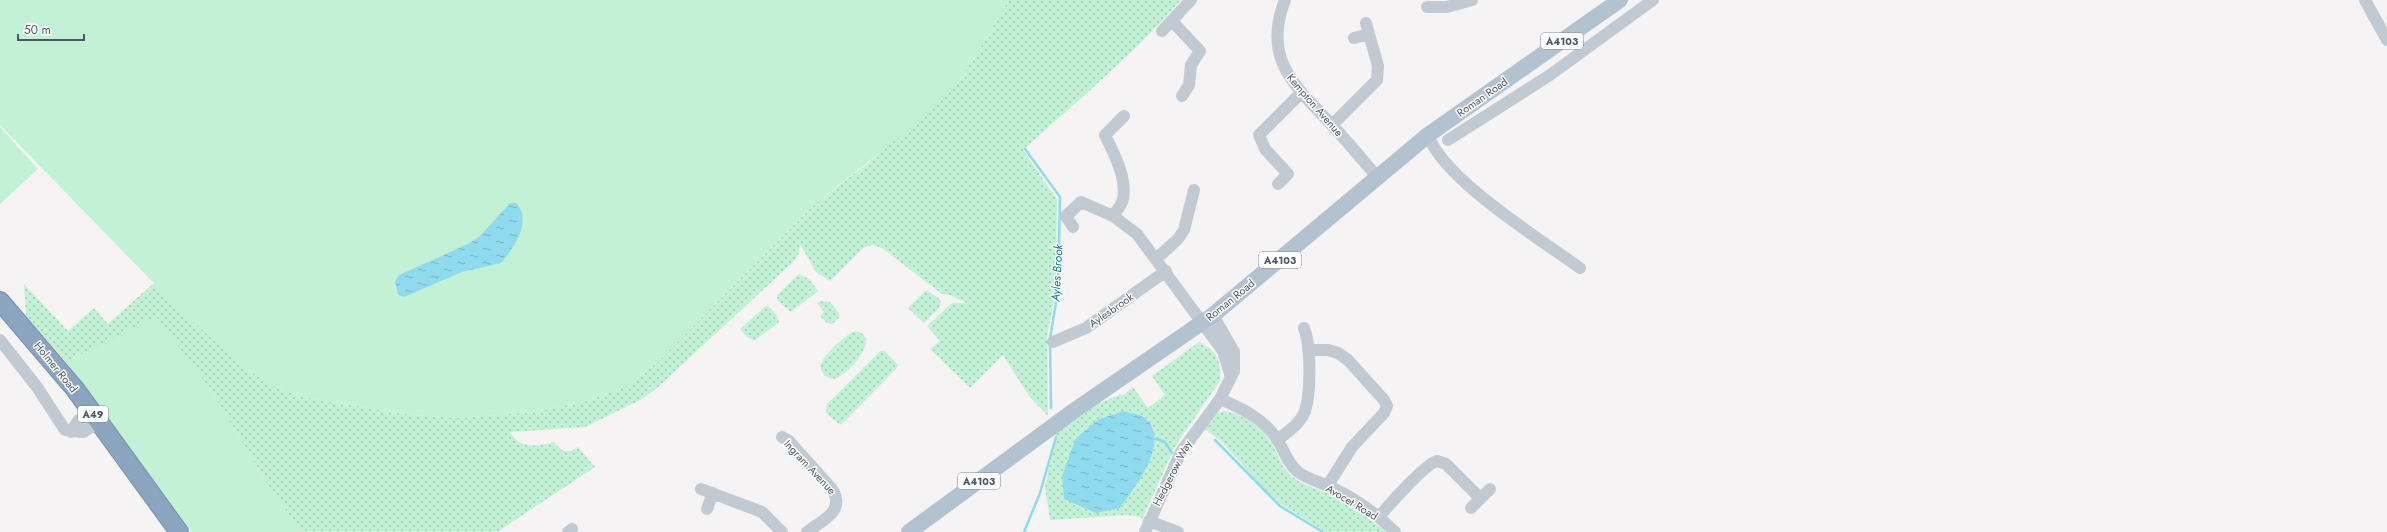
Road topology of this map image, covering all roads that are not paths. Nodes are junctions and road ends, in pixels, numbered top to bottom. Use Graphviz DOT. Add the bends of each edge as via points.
graph roads {
  1 [pos="1191,0"];
  2 [pos="1285,0"];
  3 [pos="1472,0"];
  4 [pos="1620,0"];
  5 [pos="1653,0"];
  6 [pos="2365,0"];
  7 [pos="1427,7"];
  8 [pos="1172,21"];
  9 [pos="1162,31"];
  10 [pos="1354,38"];
  11 [pos="2387,40"];
  12 [pos="1553,46"];
  13 [pos="1565,64"];
  14 [pos="1301,93"];
  15 [pos="1182,96"];
  16 [pos="1124,116"];
  17 [pos="1332,125"];
  18 [pos="1428,135"];
  19 [pos="1448,140"];
  20 [pos="1377,177"];
  21 [pos="1278,184"];
  22 [pos="1194,190"];
  23 [pos="1113,216"];
  24 [pos="1073,227"];
  25 [pos="1157,258"];
  26 [pos="1580,268"];
  27 [pos="1166,271"];
  28 [pos="0,301"];
  29 [pos="1207,319"];
  30 [pos="1304,328"];
  31 [pos="0,340"];
  32 [pos="1053,342"];
  33 [pos="1309,350"];
  34 [pos="1220,399"];
  35 [pos="96,417"];
  36 [pos="782,437"];
  37 [pos="1277,440"];
  38 [pos="1328,485"];
  39 [pos="701,489"];
  40 [pos="1490,489"];
  41 [pos="713,494"];
  42 [pos="1480,498"];
  43 [pos="1471,508"];
  44 [pos="707,509"];
  45 [pos="1379,517"];
  46 [pos="1147,526"];
  47 [pos="179,532"];
  48 [pos="782,532"];
  49 [pos="807,532"];
  50 [pos="909,532"];
  51 [pos="1178,532"];
  52 [pos="1395,532"];
  1 -- 8 [label="street"];
  2 -- 14 [label="street, Kempton Avenue" via="1278,24 1277,47 1284,71"];
  3 -- 7 [label="street" via="1447,7"];
  4 -- 12 [label="main road, Roman Road / A4103"];
  5 -- 13 [label="street, Roman Road"];
  6 -- 11 [label="street"];
  8 -- 9 [label="street"];
  8 -- 15 [label="street" via="1200,50 1191,65 1189,85"];
  10 -- 17 [label="street" via="1367,28 1378,66 1377,80"];
  12 -- 13 [label="street"];
  12 -- 18 [label="main road, Roman Road / A4103"];
  13 -- 19 [label="street, Roman Road"];
  14 -- 17 [label="street, Kempton Avenue"];
  14 -- 21 [label="street" via="1259,135 1265,149 1288,174"];
  16 -- 23 [label="street" via="1105,135 1117,160 1123,182 1123,200"];
  17 -- 20 [label="street, Kempton Avenue"];
  18 -- 20 [label="main road, Roman Road / A4103"];
  18 -- 26 [label="street" via="1435,152 1476,192"];
  20 -- 29 [label="main road, Roman Road / A4103"];
  22 -- 25 [label="street" via="1184,230"];
  23 -- 24 [label="street" via="1081,202 1066,216"];
  23 -- 25 [label="street" via="1138,234"];
  25 -- 27 [label="street"];
  27 -- 29 [label="street"];
  27 -- 32 [label="street, Aylesbrook" via="1086,328"];
  28 -- 35 [label="highway, Holmer Road / A49" via="54,363"];
  29 -- 34 [label="street, Hedgerow Way" via="1223,351 1231,377"];
  29 -- 50 [label="main road, Roman Road / A4103" via="1064,418"];
  30 -- 33 [label="street"];
  31 -- 35 [label="street" via="37,386 65,430 83,432"];
  33 -- 37 [label="street" via="1307,400 1304,411 1298,422"];
  33 -- 38 [label="street" via="1328,350 1348,360 1384,400 1386,406 1384,413 1352,447"];
  34 -- 37 [label="street, Avocet Road" via="1260,420"];
  34 -- 46 [label="street, Hedgerow Way" via="1181,452"];
  35 -- 47 [label="highway, Holmer Road / A49"];
  36 -- 49 [label="street, Ingram Avenue" via="789,441 832,488 837,497 838,502 834,511"];
  37 -- 38 [label="street, Avocet Road" via="1292,467 1310,480"];
  38 -- 45 [label="street, Avocet Road"];
  39 -- 41 [label="street"];
  40 -- 42 [label="street"];
  41 -- 44 [label="street"];
  41 -- 48 [label="street" via="762,512"];
  42 -- 43 [label="street"];
  42 -- 45 [label="street" via="1446,464 1437,461 1429,465"];
  45 -- 52 [label="street, Avocet Road"];
  46 -- 51 [label="street"];
}
